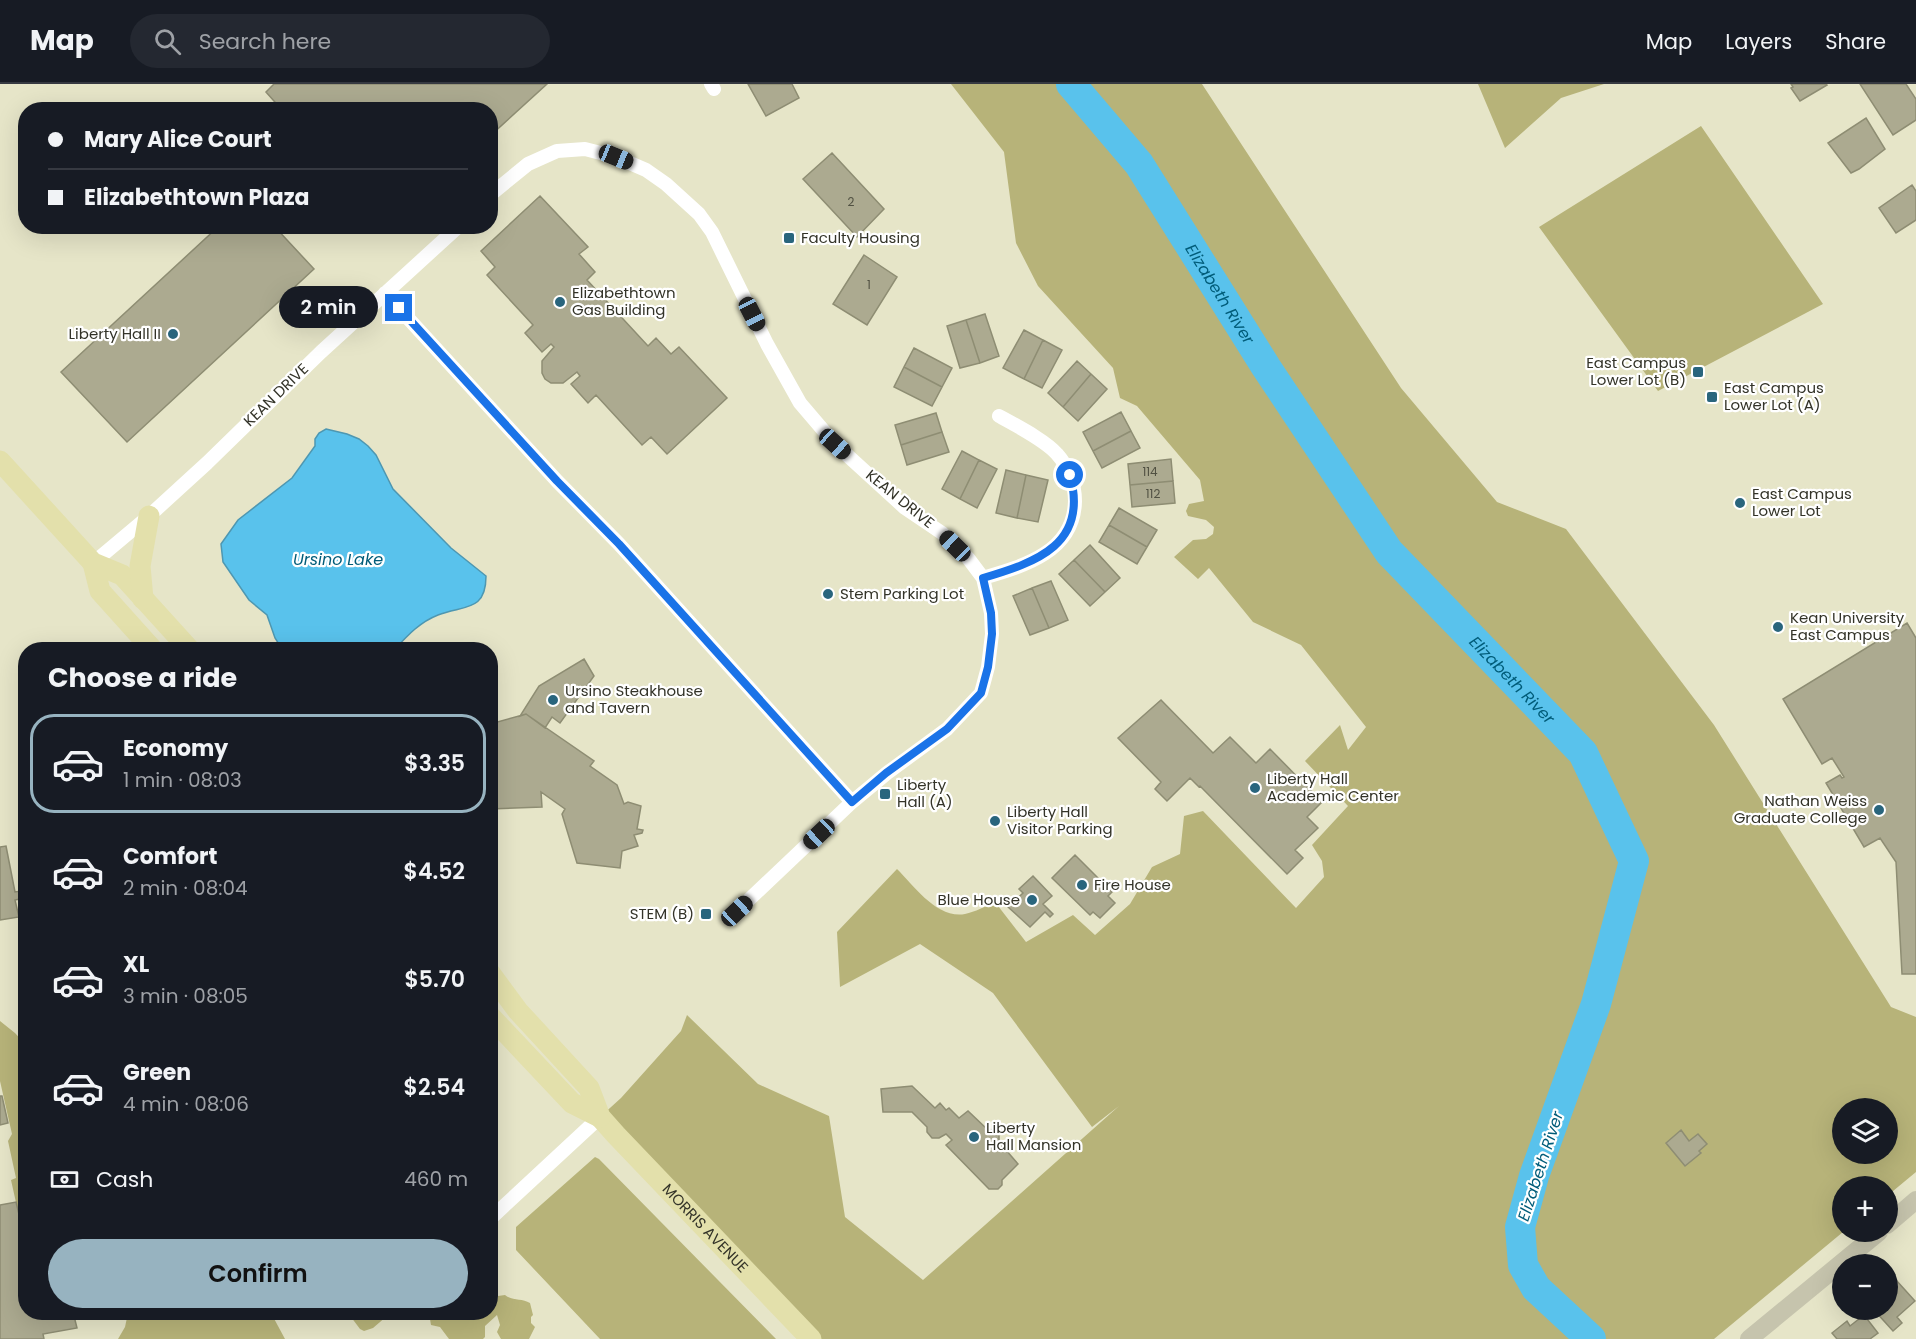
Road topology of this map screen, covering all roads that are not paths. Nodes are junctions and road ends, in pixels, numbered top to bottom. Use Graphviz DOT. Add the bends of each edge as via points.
graph roads {
  1 [pos="498,188"];
  2 [pos="450,234"];
  3 [pos="385,293"];
  4 [pos="999,416"];
  5 [pos="0,461"];
  6 [pos="149,516"];
  7 [pos="93,563"];
  8 [pos="983,578"];
  9 [pos="143,599"];
  10 [pos="146,642"];
  11 [pos="183,642"];
  12 [pos="852,802"];
  13 [pos="737,911"];
  14 [pos="498,984"];
  15 [pos="498,1024"];
  16 [pos="600,1117"];
  17 [pos="1916,1200"];
  18 [pos="498,1213"];
  19 [pos="1898,1216"];
  20 [pos="1867,1242"];
  21 [pos="810,1339"];
  22 [pos="1749,1339"];
  1 -- 8 [label="street, KEAN DRIVE" via="528,164 557,151 585,149 616,157 666,184 699,214 712,232 800,403 835,444 905,508 942,533"];
  2 -- 3 [label="street, KEAN DRIVE"];
  3 -- 6 [label="street, KEAN DRIVE"];
  3 -- 12 [label="street"];
  4 -- 8 [label="street" via="1056,452 1070,475 1075,503 1062,540 1029,561"];
  5 -- 7 [label="main road"];
  6 -- 7 [label="street, KEAN DRIVE"];
  6 -- 9 [label="main road" via="140,566"];
  7 -- 9 [label="main road" via="122,575"];
  7 -- 10 [label="main road" via="100,591"];
  8 -- 12 [label="street, KEAN DRIVE" via="992,634 981,693 947,729"];
  9 -- 11 [label="main road"];
  12 -- 13 [label="street, KEAN DRIVE"];
  14 -- 16 [label="main road, MORRIS AVENUE" via="589,1088"];
  15 -- 16 [label="main road, MORRIS AVENUE" via="572,1103"];
  16 -- 18 [label="street"];
  16 -- 21 [label="main road, MORRIS AVENUE"];
  17 -- 19 [label="main road"];
  20 -- 22 [label="main road"];
}
